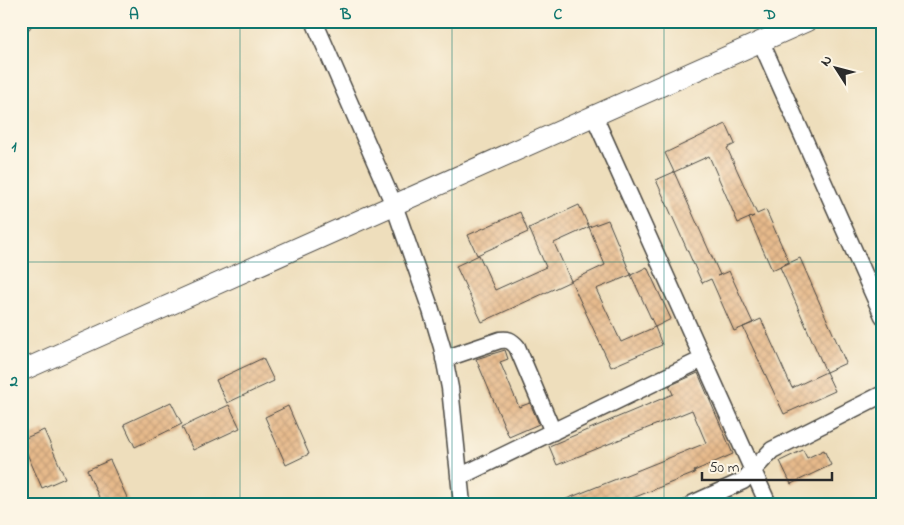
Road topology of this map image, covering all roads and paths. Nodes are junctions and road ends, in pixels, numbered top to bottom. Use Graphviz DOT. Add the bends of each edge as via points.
graph roads {
  1 [pos="314,21"];
  2 [pos="807,21"];
  3 [pos="761,42"];
  4 [pos="594,116"];
  5 [pos="394,205"];
  6 [pos="883,316"];
  7 [pos="703,358"];
  8 [pos="444,359"];
  9 [pos="21,372"];
  10 [pos="883,394"];
  11 [pos="553,432"];
  12 [pos="754,470"];
  13 [pos="459,477"];
  14 [pos="462,504"];
  15 [pos="692,504"];
  16 [pos="768,504"];
  1 -- 5 [label="street"];
  2 -- 3 [label="street"];
  3 -- 4 [label="street"];
  3 -- 6 [label="street"];
  4 -- 5 [label="street"];
  4 -- 7 [label="street"];
  5 -- 8 [label="street" via="431,310"];
  5 -- 9 [label="street"];
  7 -- 11 [label="street"];
  7 -- 12 [label="street"];
  8 -- 11 [label="street" via="508,339"];
  8 -- 13 [label="street"];
  10 -- 12 [label="street" via="772,450"];
  11 -- 13 [label="street"];
  12 -- 15 [label="street" via="743,481"];
  12 -- 16 [label="street"];
  13 -- 14 [label="street"];
}
